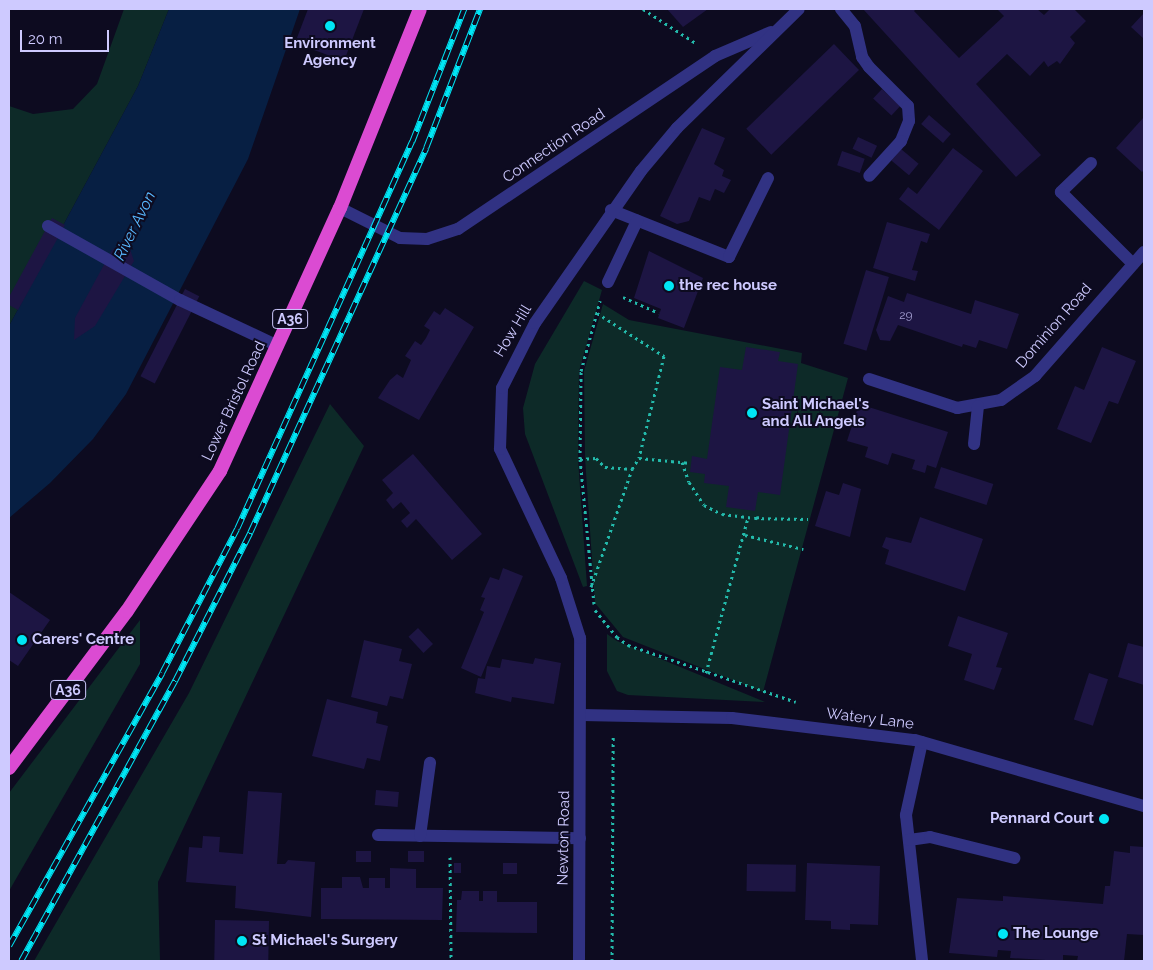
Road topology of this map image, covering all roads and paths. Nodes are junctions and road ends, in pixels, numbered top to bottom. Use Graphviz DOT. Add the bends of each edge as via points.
graph roads {
  1 [pos="420,9"];
  2 [pos="643,9"];
  3 [pos="799,9"];
  4 [pos="841,9"];
  5 [pos="778,29"];
  6 [pos="715,56"];
  7 [pos="1091,163"];
  8 [pos="869,176"];
  9 [pos="768,178"];
  10 [pos="340,208"];
  11 [pos="611,210"];
  12 [pos="637,221"];
  13 [pos="48,226"];
  14 [pos="1144,252"];
  15 [pos="1132,264"];
  16 [pos="608,282"];
  17 [pos="634,301"];
  18 [pos="597,312"];
  19 [pos="659,313"];
  20 [pos="278,346"];
  21 [pos="869,379"];
  22 [pos="978,406"];
  23 [pos="974,444"];
  24 [pos="580,458"];
  25 [pos="639,458"];
  26 [pos="682,462"];
  27 [pos="691,463"];
  28 [pos="632,469"];
  29 [pos="748,517"];
  30 [pos="808,519"];
  31 [pos="745,535"];
  32 [pos="803,549"];
  33 [pos="591,587"];
  34 [pos="706,673"];
  35 [pos="806,705"];
  36 [pos="582,715"];
  37 [pos="614,716"];
  38 [pos="922,742"];
  39 [pos="430,762"];
  40 [pos="9,768"];
  41 [pos="1144,806"];
  42 [pos="378,836"];
  43 [pos="420,836"];
  44 [pos="449,836"];
  45 [pos="580,838"];
  46 [pos="909,840"];
  47 [pos="1014,858"];
  48 [pos="451,961"];
  49 [pos="579,961"];
  50 [pos="612,961"];
  51 [pos="922,961"];
  1 -- 10 [label="highway, Lower Bristol Road / A36"];
  2 -- 6 [label="path"];
  3 -- 5 [label="street, How Hill"];
  4 -- 8 [label="street" via="855,26 862,57 908,106 909,121 900,141"];
  5 -- 6 [label="street, Connection Road"];
  5 -- 11 [label="street, How Hill" via="677,128"];
  6 -- 10 [label="street, Connection Road" via="458,229 426,239 400,238"];
  7 -- 15 [label="street" via="1061,192"];
  9 -- 12 [label="street" via="729,256"];
  10 -- 20 [label="highway, Lower Bristol Road / A36"];
  11 -- 12 [label="street"];
  11 -- 36 [label="street, How Hill" via="531,331 509,370 498,408 500,448 573,608 582,661"];
  12 -- 16 [label="street"];
  13 -- 20 [label="street" via="193,306"];
  14 -- 15 [label="street, Dominion Road"];
  15 -- 22 [label="street, Dominion Road" via="1035,376 1001,400"];
  16 -- 18 [label="path"];
  17 -- 19 [label="path"];
  18 -- 24 [label="path" via="581,371"];
  18 -- 25 [label="path" via="664,356"];
  20 -- 40 [label="highway, Lower Bristol Road / A36" via="220,471 180,536"];
  21 -- 22 [label="street, Dominion Road" via="957,408"];
  22 -- 23 [label="street"];
  24 -- 28 [label="path" via="596,458 605,467"];
  24 -- 33 [label="path"];
  25 -- 26 [label="path"];
  25 -- 28 [label="path"];
  26 -- 27 [label="path"];
  26 -- 29 [label="path" via="689,482 704,505 722,514"];
  28 -- 33 [label="path"];
  29 -- 30 [label="path"];
  29 -- 31 [label="path"];
  31 -- 32 [label="path"];
  31 -- 34 [label="path"];
  33 -- 34 [label="path" via="595,610 617,637"];
  34 -- 35 [label="path"];
  36 -- 37 [label="street, Watery Lane"];
  36 -- 45 [label="street, Newton Road"];
  37 -- 38 [label="street, Watery Lane" via="732,718"];
  37 -- 50 [label="path"];
  38 -- 41 [label="street, Watery Lane"];
  38 -- 46 [label="street" via="906,815"];
  39 -- 43 [label="street"];
  42 -- 43 [label="street"];
  43 -- 44 [label="street"];
  44 -- 45 [label="street"];
  44 -- 48 [label="path"];
  45 -- 49 [label="street, Newton Road"];
  46 -- 47 [label="street" via="930,837"];
  46 -- 51 [label="street"];
}
